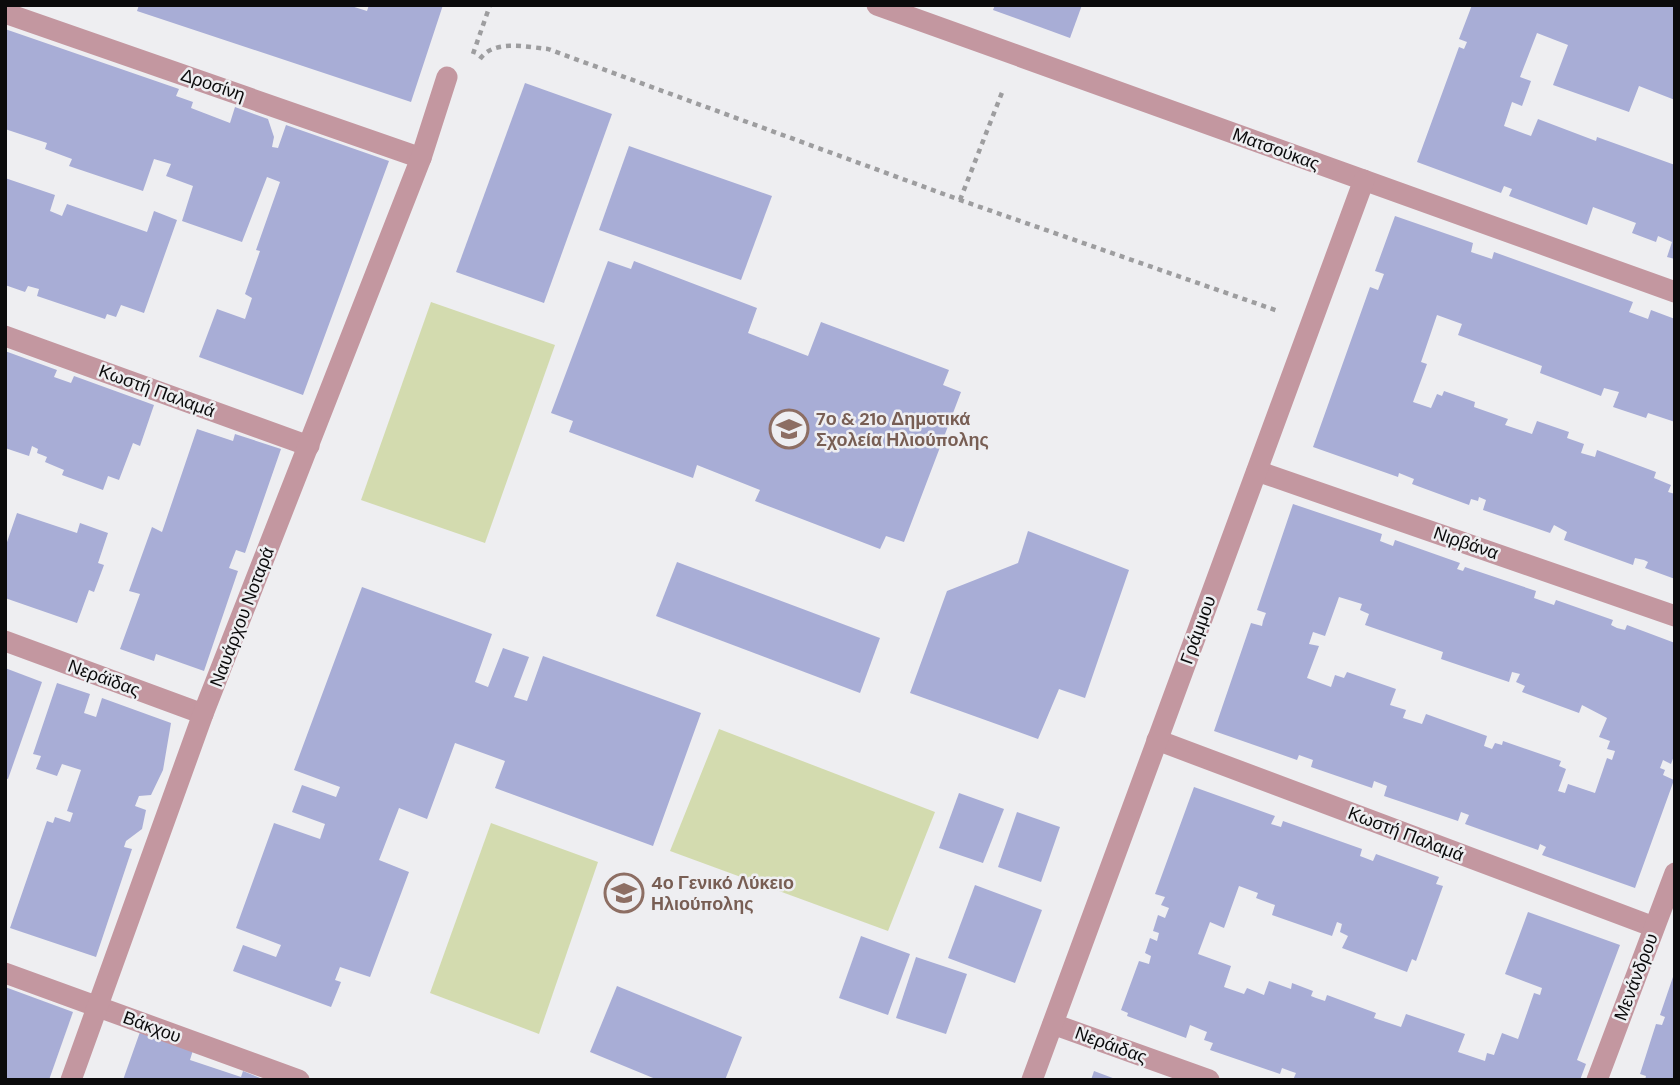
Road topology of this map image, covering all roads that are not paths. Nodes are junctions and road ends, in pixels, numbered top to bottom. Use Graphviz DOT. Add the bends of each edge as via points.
graph roads {
  1 [pos="877,5"];
  2 [pos="5,13"];
  3 [pos="455,78"];
  4 [pos="421,158"];
  5 [pos="1364,180"];
  6 [pos="1675,292"];
  7 [pos="5,336"];
  8 [pos="309,446"];
  9 [pos="1257,471"];
  10 [pos="1675,616"];
  11 [pos="5,641"];
  12 [pos="203,714"];
  13 [pos="1157,740"];
  14 [pos="1675,873"];
  15 [pos="1654,927"];
  16 [pos="5,973"];
  17 [pos="97,1008"];
  18 [pos="1053,1024"];
  19 [pos="71,1080"];
  20 [pos="299,1080"];
  21 [pos="1032,1080"];
  22 [pos="1209,1080"];
  23 [pos="1597,1080"];
  1 -- 5 [label="street, Ματσούκας"];
  2 -- 4 [label="street, Δροσίνη"];
  3 -- 4 [label="street, Ναυάρχου Νοταρά"];
  4 -- 8 [label="street, Ναυάρχου Νοταρά"];
  5 -- 6 [label="street, Ματσούκας"];
  5 -- 9 [label="street, Γράμμου"];
  7 -- 8 [label="street, Κωστή Παλαμά"];
  8 -- 12 [label="street, Ναυάρχου Νοταρά"];
  9 -- 10 [label="street, Νιρβάνα"];
  9 -- 13 [label="street, Γράμμου"];
  11 -- 12 [label="street, Νεράϊδας"];
  12 -- 17 [label="street, Ναυάρχου Νοταρά"];
  13 -- 15 [label="street, Κωστή Παλαμά"];
  13 -- 18 [label="street, Γράμμου"];
  14 -- 15 [label="street, Μενάνδρου"];
  15 -- 23 [label="street, Μενάνδρου"];
  16 -- 17 [label="street, Βάκχου"];
  17 -- 19 [label="street, Ναυάρχου Νοταρά"];
  17 -- 20 [label="street, Βάκχου"];
  18 -- 21 [label="street, Γράμμου"];
  18 -- 22 [label="street, Νεράιδας"];
}
